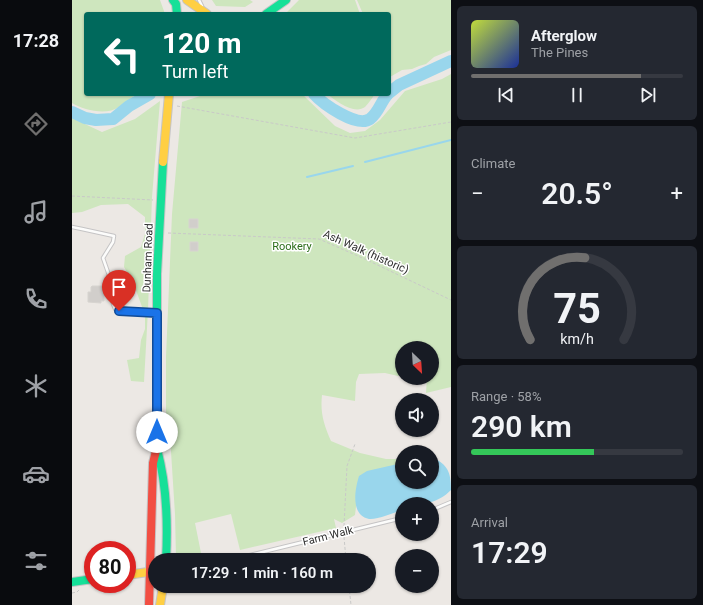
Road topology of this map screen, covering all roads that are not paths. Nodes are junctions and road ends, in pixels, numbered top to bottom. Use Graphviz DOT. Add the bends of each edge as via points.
graph roads {
  1 [pos="173,0"];
  2 [pos="187,0"];
  3 [pos="199,0"];
  4 [pos="286,0"];
  5 [pos="177,12"];
  6 [pos="204,12"];
  7 [pos="206,12"];
  8 [pos="269,12"];
  9 [pos="170,96"];
  10 [pos="72,227"];
  11 [pos="157,313"];
  12 [pos="157,447"];
  13 [pos="451,502"];
  14 [pos="439,507"];
  15 [pos="395,520"];
  16 [pos="153,553"];
  17 [pos="166,553"];
  18 [pos="258,553"];
  19 [pos="148,572"];
  20 [pos="136,574"];
  21 [pos="84,580"];
  22 [pos="72,582"];
  23 [pos="150,593"];
  24 [pos="162,593"];
  25 [pos="149,605"];
  26 [pos="160,605"];
  1 -- 5 [label="main road"];
  2 -- 6 [label="main road"];
  3 -- 7 [label="lane"];
  4 -- 8 [label="main road"];
  9 -- 11 [label="main road, Dunham Road" via="172,106 161,188"];
  10 -- 11 [label="lane" via="111,235 114,238 103,258 110,278 115,308 119,311"];
  11 -- 12 [label="main road, Dunham Road"];
  12 -- 16 [label="main road, Dunham Road" via="153,464"];
  12 -- 17 [label="main road, Dunham Road" via="162,463"];
  13 -- 14 [label="lane"];
  15 -- 18 [label="lane, Farm Walk"];
  19 -- 20 [label="main road"];
  21 -- 22 [label="main road"];
  23 -- 25 [label="main road, Dunham Road"];
  24 -- 26 [label="main road"];
}
